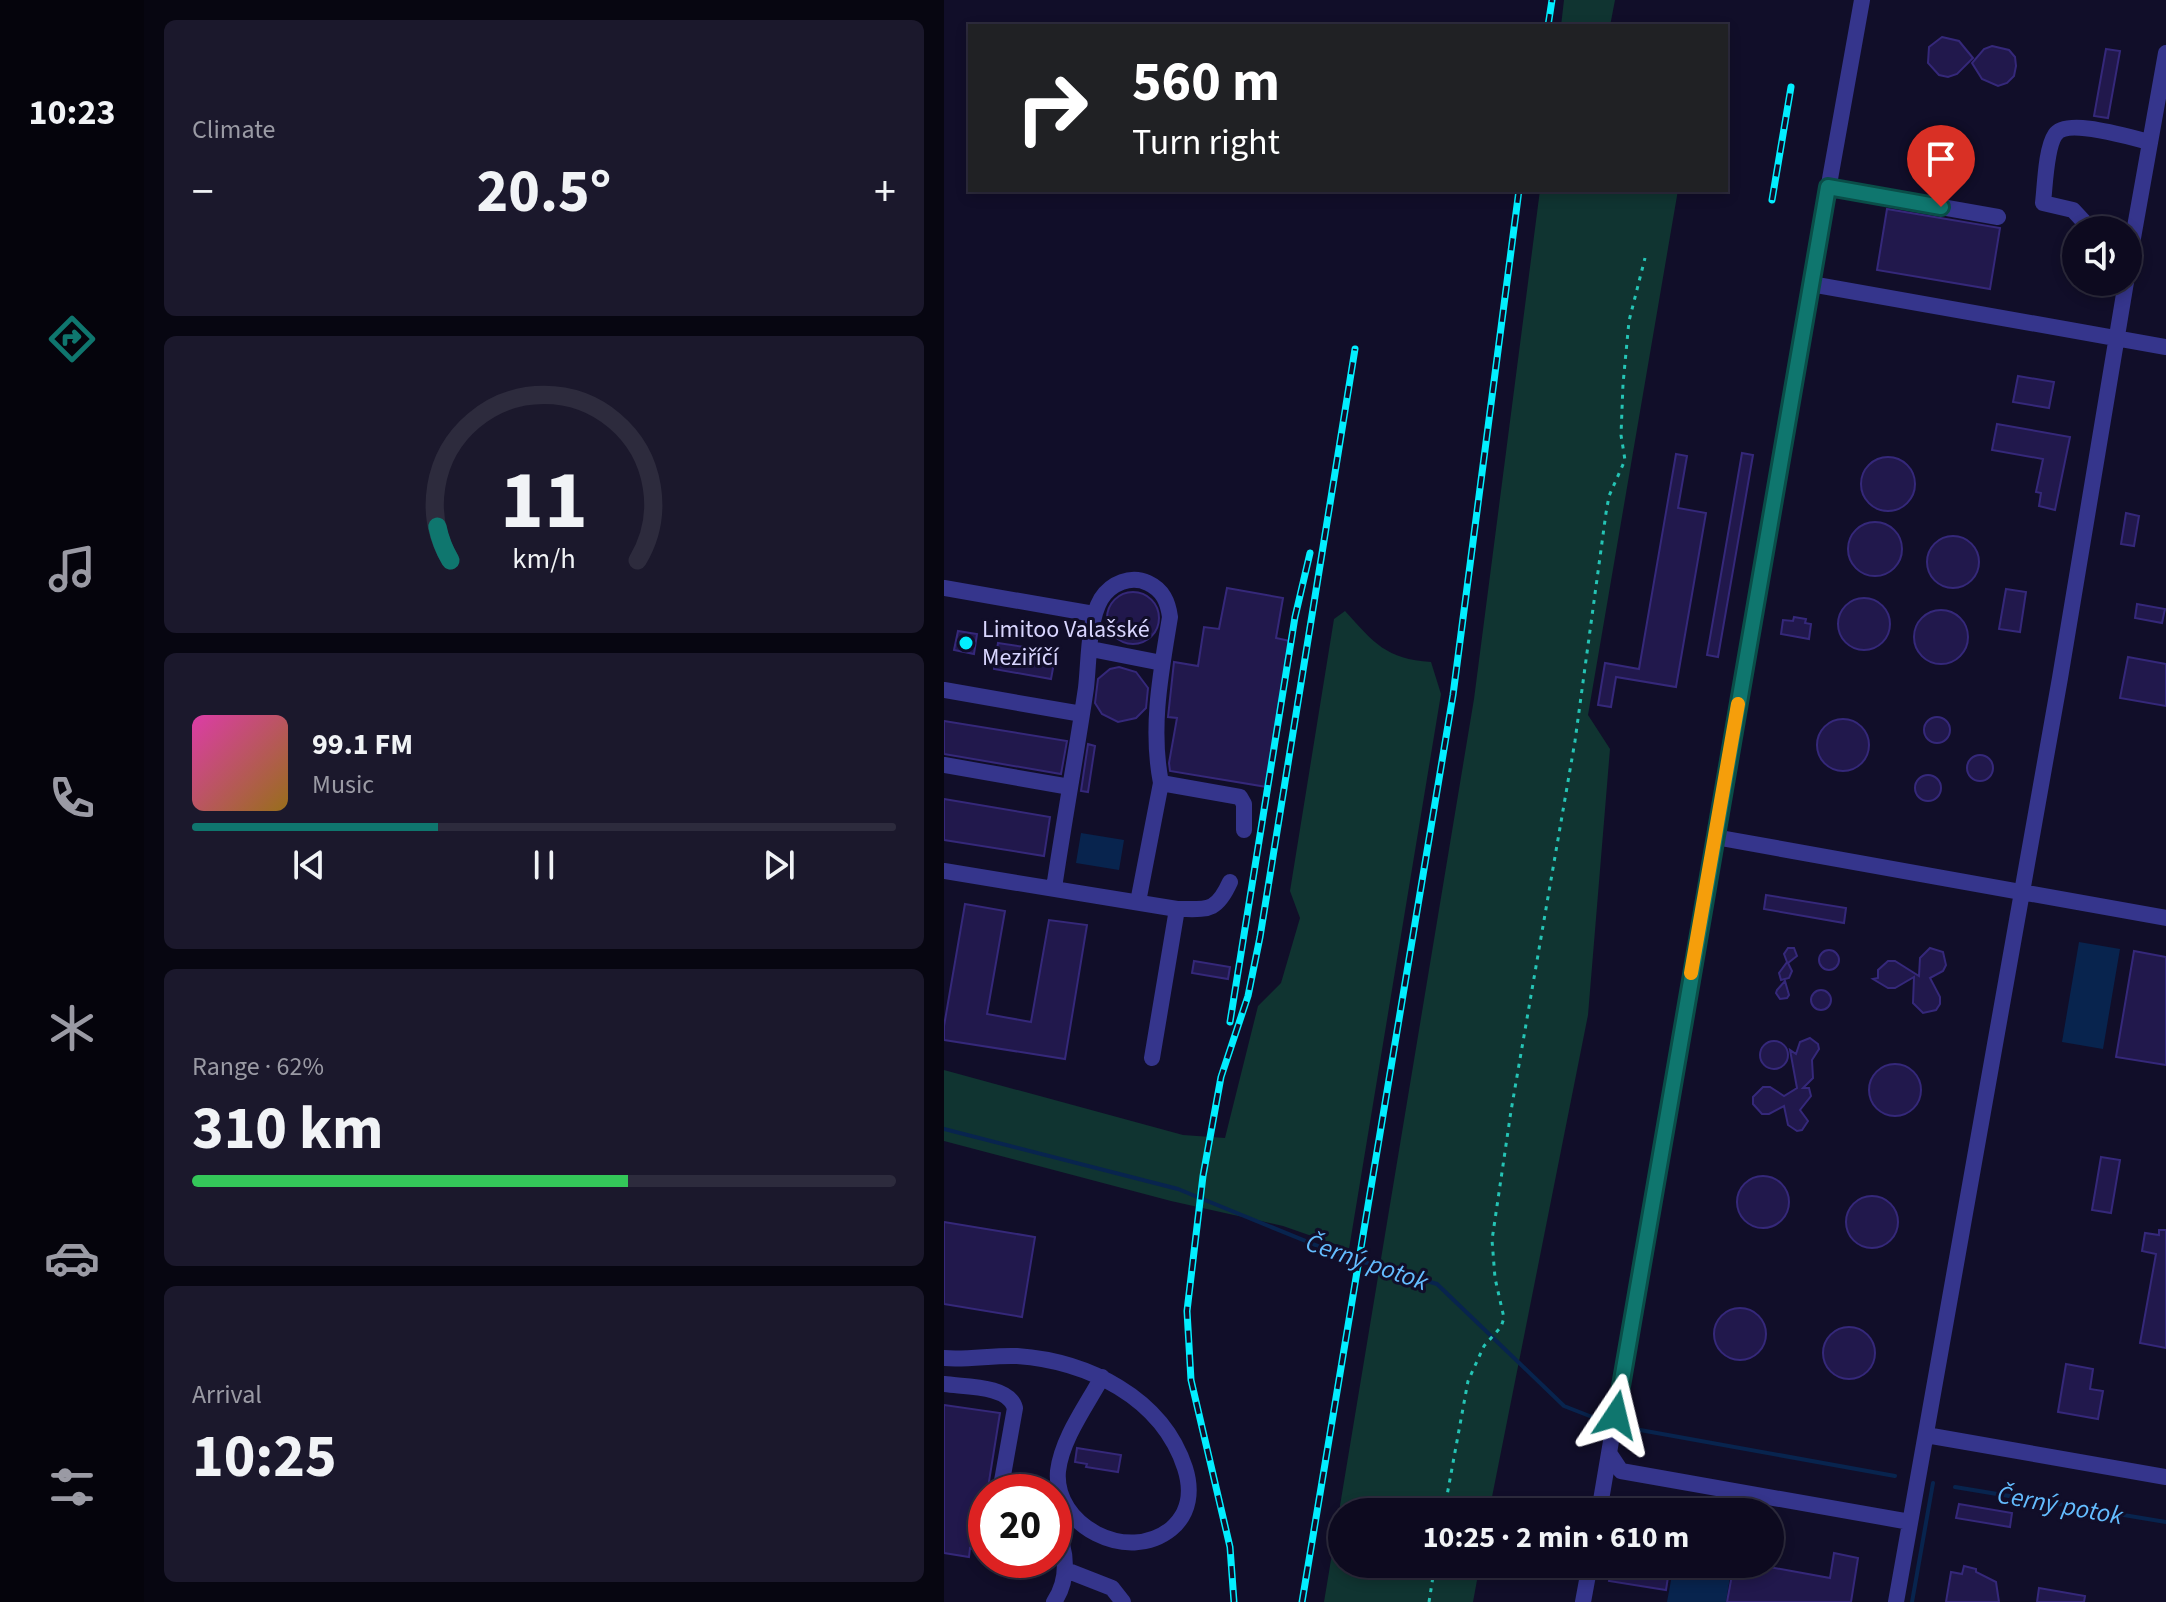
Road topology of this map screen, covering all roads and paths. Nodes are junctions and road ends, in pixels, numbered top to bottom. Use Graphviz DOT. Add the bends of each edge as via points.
graph roads {
  1 [pos="1862,0"];
  2 [pos="2166,53"];
  3 [pos="2150,142"];
  4 [pos="1828,187"];
  5 [pos="2079,216"];
  6 [pos="2130,216"];
  7 [pos="1998,217"];
  8 [pos="1645,258"];
  9 [pos="1811,284"];
  10 [pos="2124,296"];
  11 [pos="2118,339"];
  12 [pos="2166,347"];
  13 [pos="944,588"];
  14 [pos="1094,614"];
  15 [pos="1091,649"];
  16 [pos="1162,663"];
  17 [pos="944,690"];
  18 [pos="1082,714"];
  19 [pos="944,765"];
  20 [pos="1161,783"];
  21 [pos="1070,787"];
  22 [pos="1244,830"];
  23 [pos="1715,837"];
  24 [pos="944,871"];
  25 [pos="1230,882"];
  26 [pos="1054,888"];
  27 [pos="2022,892"];
  28 [pos="1138,902"];
  29 [pos="1177,909"];
  30 [pos="2166,918"];
  31 [pos="1152,1058"];
  32 [pos="944,1358"];
  33 [pos="1102,1377"];
  34 [pos="944,1384"];
  35 [pos="1926,1435"];
  36 [pos="1609,1453"];
  37 [pos="1003,1474"];
  38 [pos="2166,1477"];
  39 [pos="1447,1498"];
  40 [pos="1601,1498"];
  41 [pos="1910,1522"];
  42 [pos="1072,1572"];
  43 [pos="1064,1578"];
  44 [pos="1433,1578"];
  45 [pos="1587,1578"];
  46 [pos="1054,1602"];
  47 [pos="1123,1602"];
  48 [pos="1429,1602"];
  49 [pos="1583,1602"];
  50 [pos="1896,1602"];
  1 -- 4 [label="lane"];
  2 -- 3 [label="lane"];
  3 -- 5 [label="lane" via="2075,127 2060,130 2053,139 2043,203"];
  3 -- 6 [label="lane"];
  4 -- 7 [label="lane"];
  4 -- 9 [label="lane"];
  8 -- 39 [label="path" via="1629,321 1621,435 1625,460 1606,513 1575,741 1492,1240 1504,1318 1468,1381"];
  9 -- 11 [label="lane"];
  9 -- 23 [label="lane"];
  10 -- 11 [label="lane"];
  11 -- 12 [label="lane"];
  11 -- 27 [label="lane"];
  13 -- 14 [label="lane"];
  14 -- 15 [label="lane"];
  14 -- 16 [label="lane" via="1120,582 1155,586 1170,617"];
  15 -- 16 [label="lane"];
  15 -- 18 [label="lane"];
  16 -- 20 [label="lane" via="1156,710"];
  17 -- 18 [label="lane"];
  18 -- 21 [label="lane"];
  19 -- 21 [label="lane"];
  20 -- 22 [label="lane" via="1240,797"];
  20 -- 28 [label="lane"];
  21 -- 26 [label="lane"];
  23 -- 27 [label="lane"];
  23 -- 36 [label="lane"];
  24 -- 26 [label="lane"];
  25 -- 29 [label="lane" via="1213,907"];
  26 -- 28 [label="lane"];
  27 -- 30 [label="lane"];
  27 -- 35 [label="lane"];
  28 -- 29 [label="lane"];
  29 -- 31 [label="lane"];
  32 -- 33 [label="lane" via="1018,1356"];
  33 -- 33 [label="lane" via="1066,1442 1058,1485 1076,1519 1093,1531 1142,1544 1167,1532 1184,1514 1189,1499 1186,1472 1167,1431 1137,1399"];
  34 -- 37 [label="lane" via="1003,1392 1013,1401"];
  35 -- 38 [label="lane"];
  35 -- 41 [label="lane"];
  36 -- 40 [label="lane"];
  36 -- 41 [label="lane" via="1621,1471"];
  41 -- 50 [label="lane"];
  42 -- 47 [label="lane" via="1112,1588"];
  43 -- 46 [label="lane"];
  44 -- 48 [label="path"];
  45 -- 49 [label="lane"];
}
